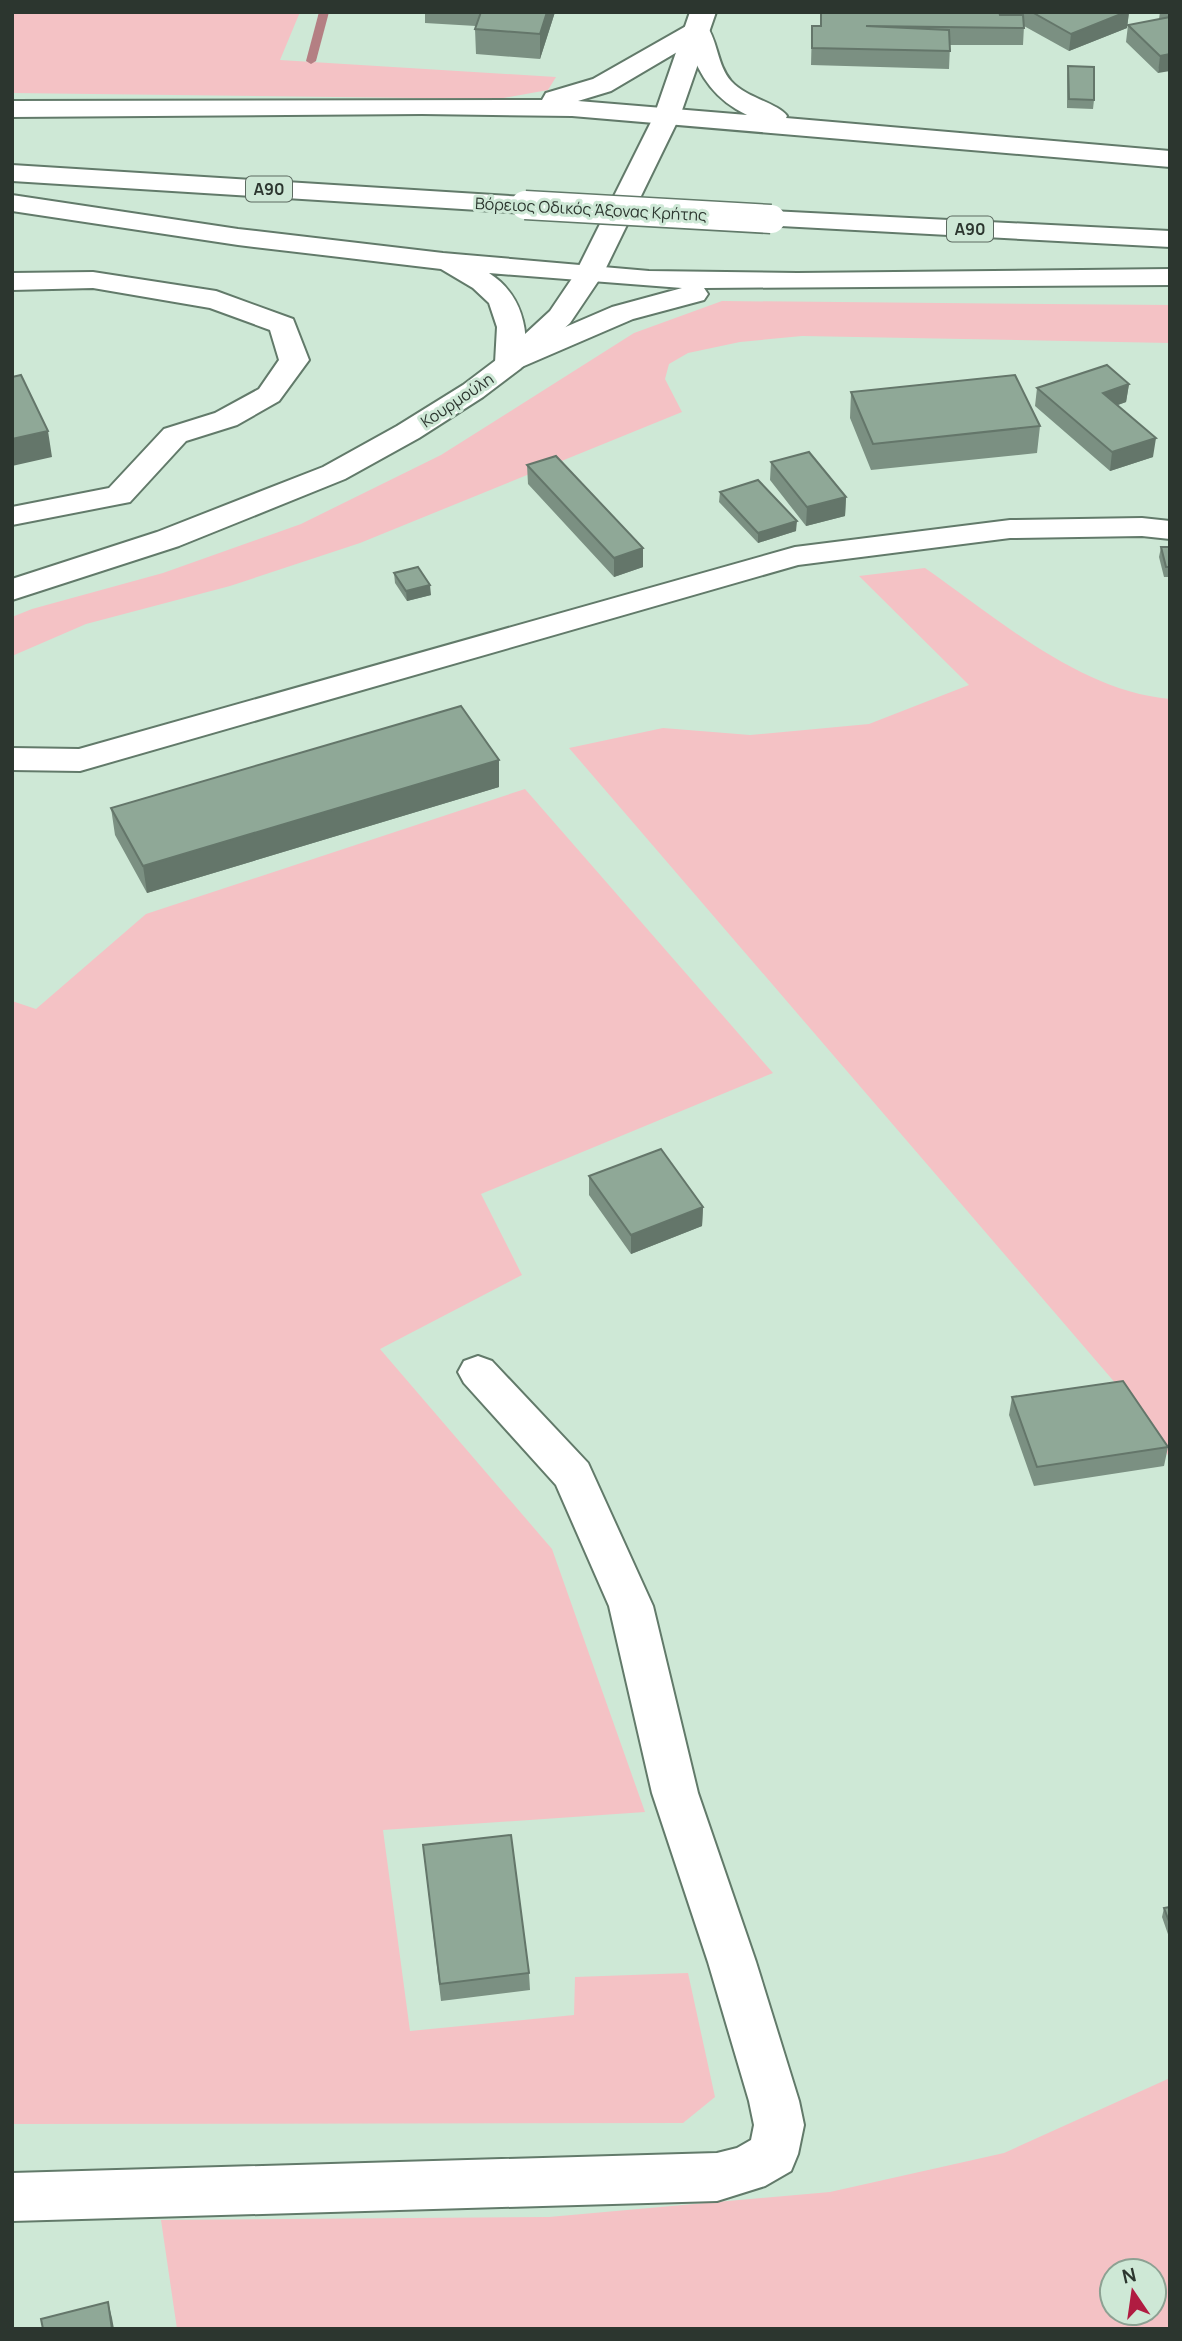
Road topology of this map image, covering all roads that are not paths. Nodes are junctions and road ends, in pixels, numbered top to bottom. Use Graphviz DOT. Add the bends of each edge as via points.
graph roads {
  1 [pos="700,21"];
  2 [pos="512,106"];
  3 [pos="12,109"];
  4 [pos="667,116"];
  5 [pos="839,131"];
  6 [pos="1170,159"];
  7 [pos="12,173"];
  8 [pos="12,203"];
  9 [pos="1170,239"];
  10 [pos="443,261"];
  11 [pos="589,274"];
  12 [pos="1170,277"];
  13 [pos="797,281"];
  14 [pos="12,282"];
  15 [pos="510,363"];
  16 [pos="12,516"];
  17 [pos="1170,530"];
  18 [pos="17,586"];
  19 [pos="12,759"];
  20 [pos="478,1372"];
  21 [pos="12,2197"];
  1 -- 2 [label="main road" via="603,85"];
  1 -- 4 [label="main road, Κουρμούλη"];
  1 -- 5 [label="main road" via="707,64 717,84 732,98 786,120"];
  2 -- 3 [label="main road"];
  2 -- 4 [label="main road"];
  4 -- 5 [label="main road"];
  4 -- 11 [label="main road, Κουρμούλη"];
  5 -- 6 [label="main road"];
  7 -- 9 [label="main road, Βόρειος Οδικός Άξονας Κρήτης / Α90, bridge"];
  8 -- 10 [label="main road" via="238,237"];
  10 -- 11 [label="main road"];
  10 -- 15 [label="main road" via="478,277 500,296 514,334"];
  11 -- 13 [label="main road"];
  11 -- 15 [label="main road, Κουρμούλη" via="560,317"];
  12 -- 13 [label="main road"];
  13 -- 15 [label="main road" via="689,295 642,307 565,334"];
  14 -- 16 [label="main road" via="93,280 216,300 283,325 294,360 269,396 226,419 175,435 119,495"];
  15 -- 18 [label="main road, Κουρμούλη" via="408,432 334,473 168,539"];
  17 -- 19 [label="main road" via="1010,529 795,556 80,760"];
  20 -- 21 [label="main road" via="573,1475 631,1606 675,1793 774,2101 779,2125 773,2154 747,2169 717,2177"];
}
